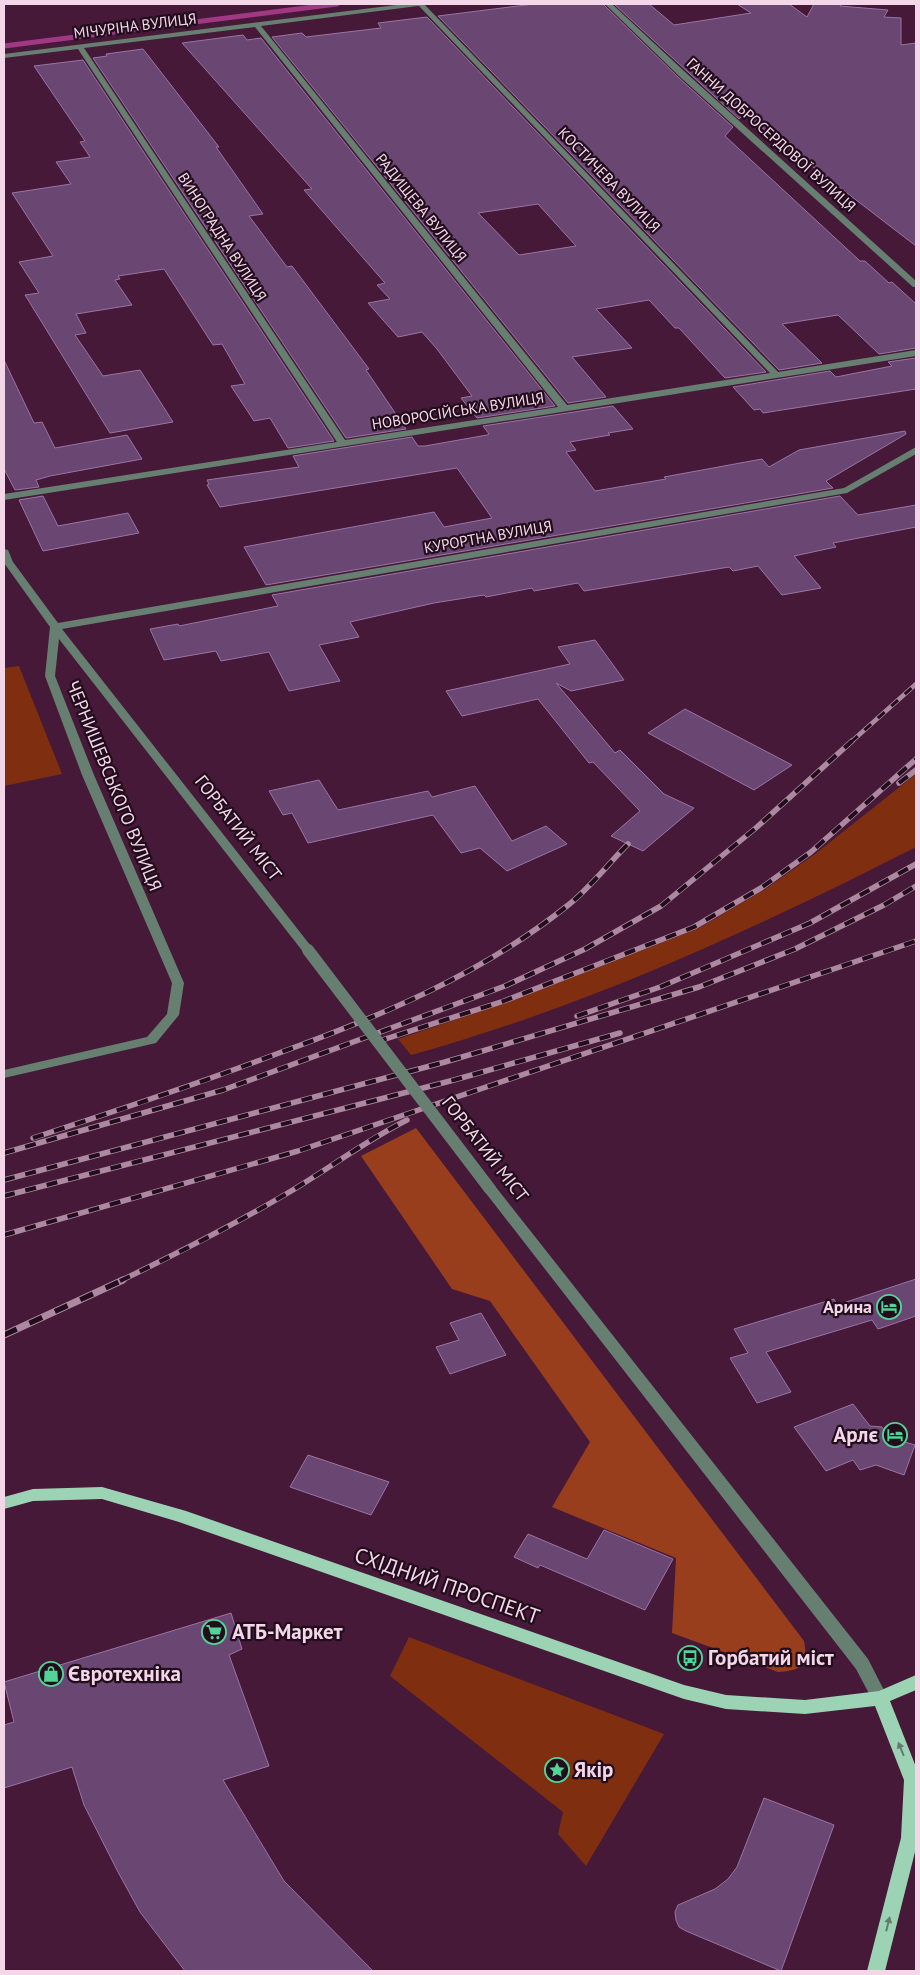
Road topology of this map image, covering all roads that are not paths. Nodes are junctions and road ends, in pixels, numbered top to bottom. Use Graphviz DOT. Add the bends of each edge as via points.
graph roads {
  1 [pos="420,4"];
  2 [pos="608,4"];
  3 [pos="256,24"];
  4 [pos="80,46"];
  5 [pos="4,56"];
  6 [pos="916,285"];
  7 [pos="916,352"];
  8 [pos="776,375"];
  9 [pos="564,408"];
  10 [pos="342,443"];
  11 [pos="916,450"];
  12 [pos="4,497"];
  13 [pos="4,552"];
  14 [pos="55,627"];
  15 [pos="4,1074"];
  16 [pos="4,1503"];
  17 [pos="916,1682"];
  18 [pos="880,1698"];
  19 [pos="915,1781"];
  20 [pos="876,1971"];
  1 -- 3 [label="street, МІЧУРІНА ВУЛИЦЯ"];
  1 -- 8 [label="street, КОСТИЧЕВА ВУЛИЦЯ"];
  2 -- 6 [label="street, ГАННИ ДОБРОСЕРДОВОЇ ВУЛИЦЯ"];
  3 -- 4 [label="street, МІЧУРІНА ВУЛИЦЯ"];
  3 -- 9 [label="street, РАДИЩЕВА ВУЛИЦЯ"];
  4 -- 5 [label="street, МІЧУРІНА ВУЛИЦЯ"];
  4 -- 10 [label="street, ВИНОГРАДНА ВУЛИЦЯ"];
  7 -- 8 [label="street, НОВОРОСІЙСЬКА ВУЛИЦЯ"];
  8 -- 9 [label="street, НОВОРОСІЙСЬКА ВУЛИЦЯ"];
  9 -- 10 [label="street, НОВОРОСІЙСЬКА ВУЛИЦЯ"];
  10 -- 12 [label="street, НОВОРОСІЙСЬКА ВУЛИЦЯ"];
  11 -- 14 [label="street, КУРОРТНА ВУЛИЦЯ" via="847,490"];
  13 -- 14 [label="street"];
  14 -- 15 [label="street, ЧЕРНИШЕВСЬКОГО ВУЛИЦЯ" via="50,676 88,775 178,983 172,1015 151,1040"];
  14 -- 18 [label="street, ГОРБАТИЙ МІСТ, bridge" via="862,1664"];
  16 -- 18 [label="main road, СХІДНИЙ ПРОСПЕКТ" via="33,1494 102,1493 180,1516 684,1692 726,1702 804,1707"];
  17 -- 18 [label="main road, СХІДНИЙ ПРОСПЕКТ"];
  19 -- 18 [label="main road, one-way"];
  20 -- 19 [label="main road, one-way" via="910,1838"];
}
